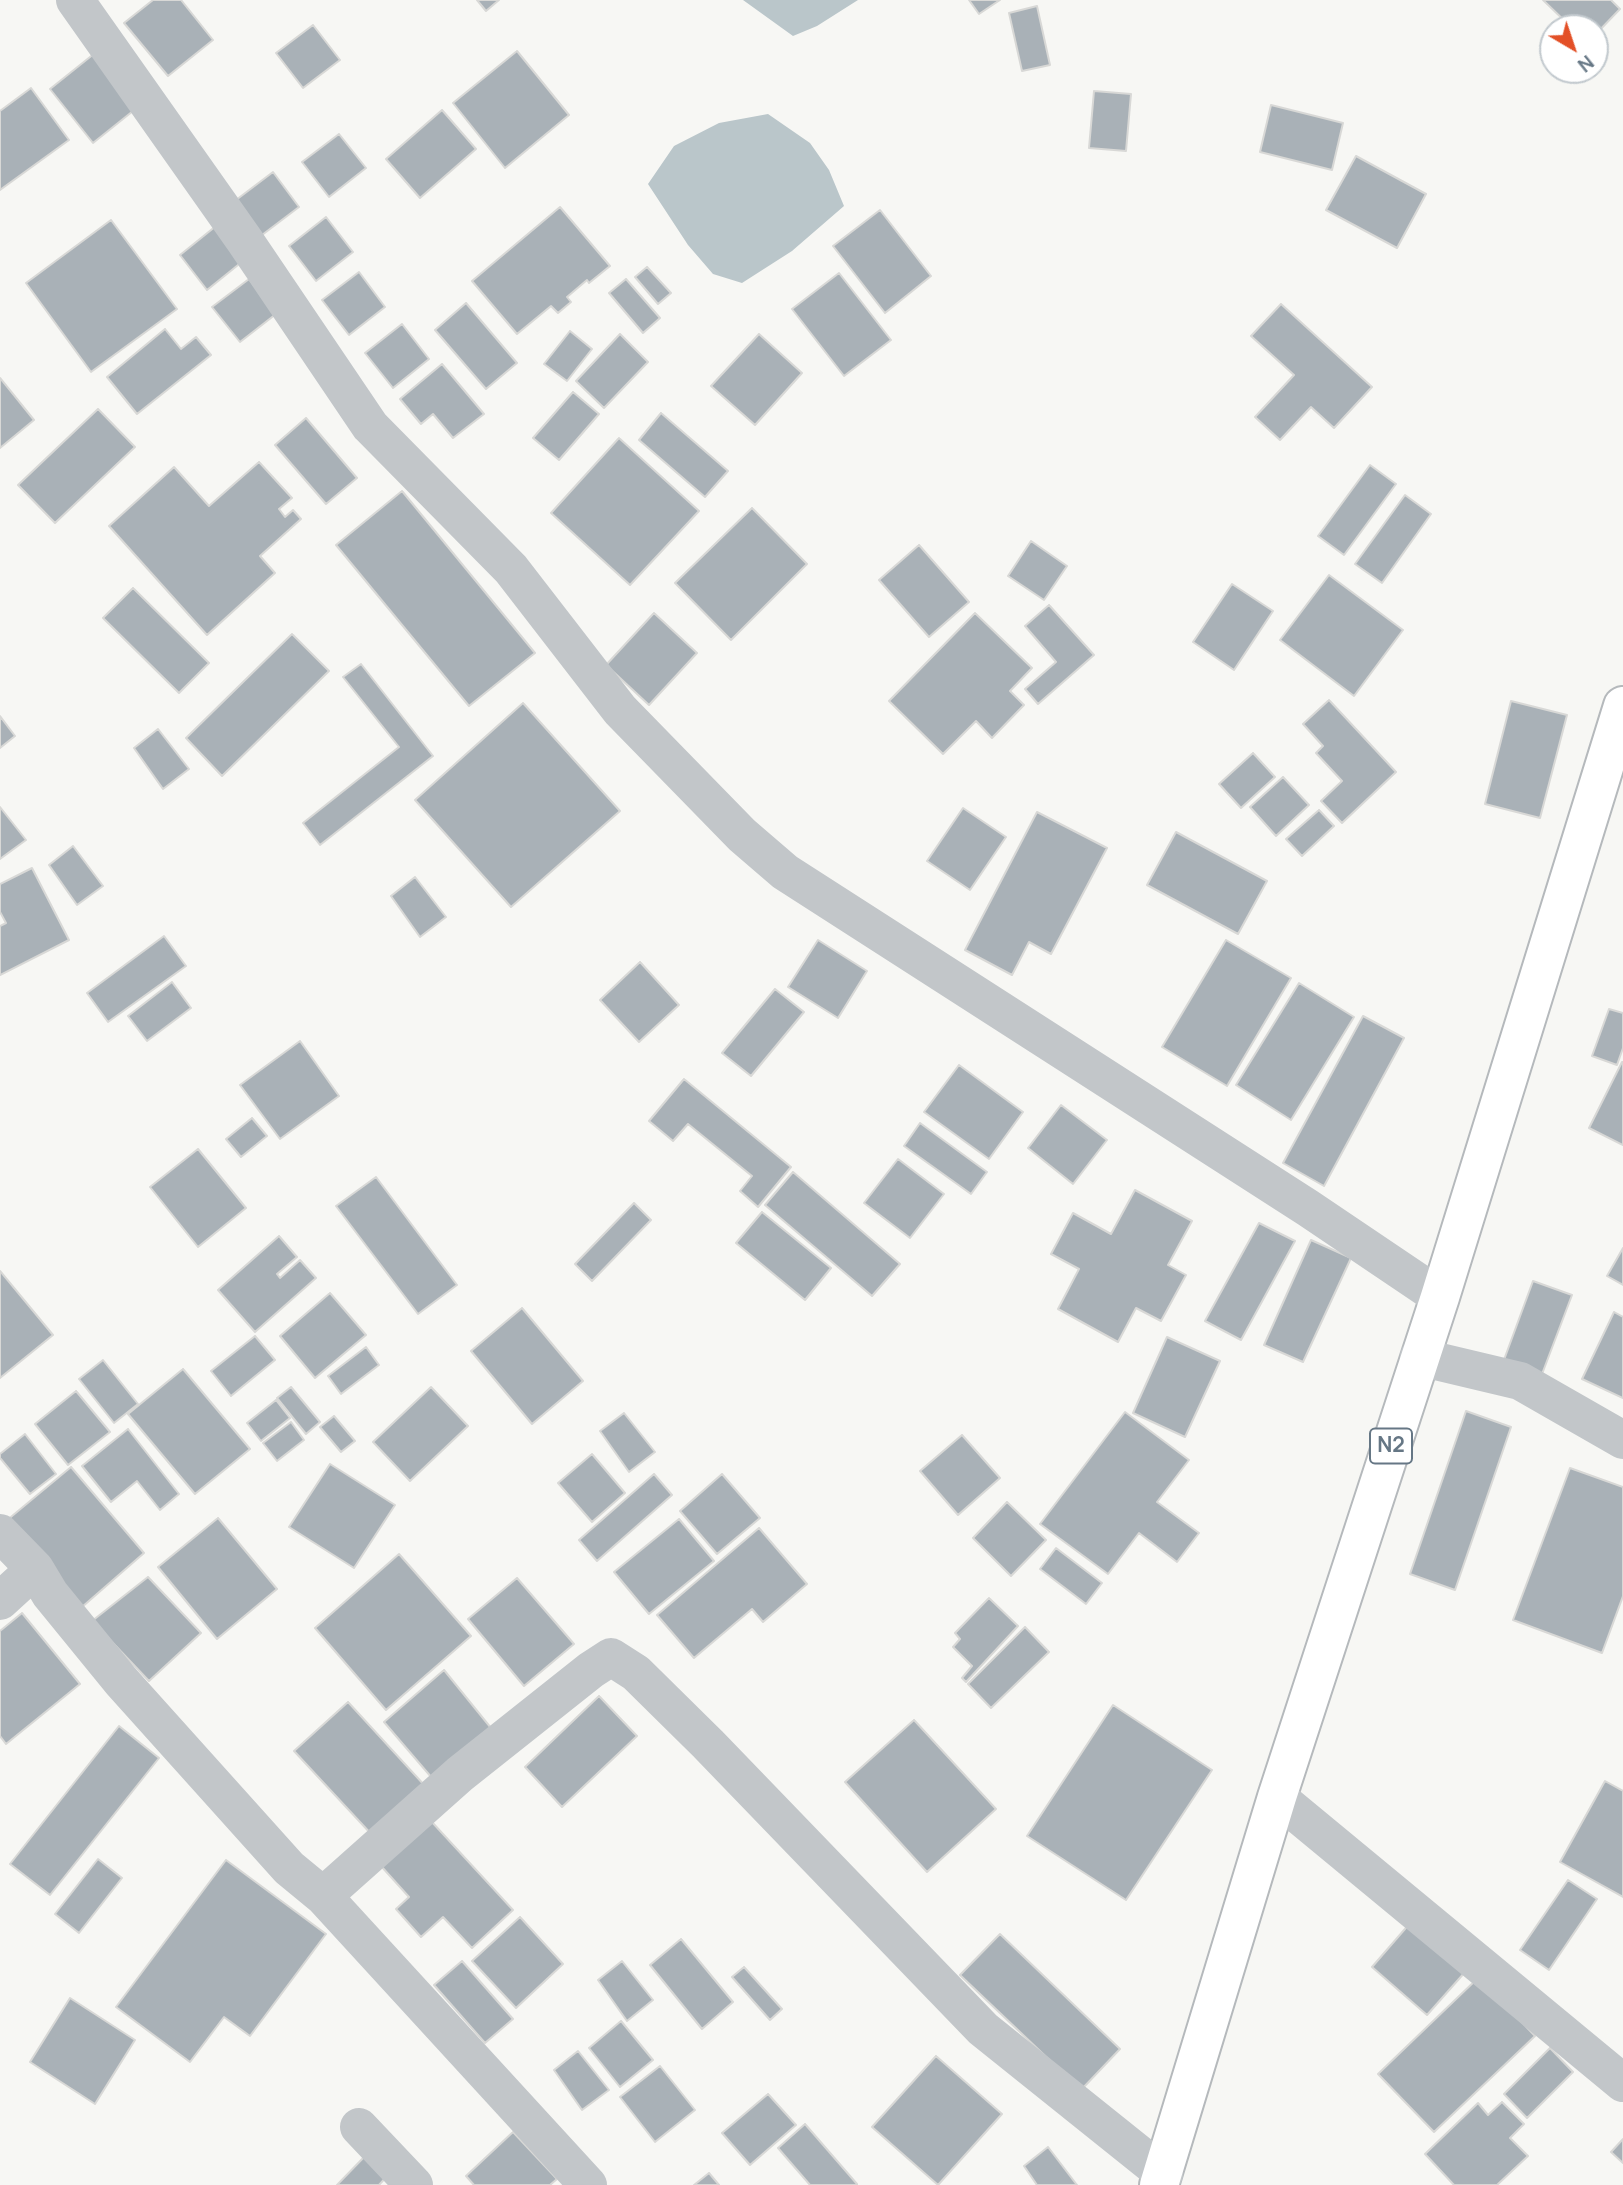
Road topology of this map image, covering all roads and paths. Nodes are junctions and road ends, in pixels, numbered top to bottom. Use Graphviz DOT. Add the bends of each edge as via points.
graph roads {
  1 [pos="75,0"];
  2 [pos="1623,706"];
  3 [pos="1440,1297"];
  4 [pos="1419,1357"];
  5 [pos="1623,1440"];
  6 [pos="0,1533"];
  7 [pos="35,1569"];
  8 [pos="0,1601"];
  9 [pos="1277,1797"];
  10 [pos="323,1896"];
  11 [pos="1623,2083"];
  12 [pos="359,2127"];
  13 [pos="1161,2179"];
  14 [pos="414,2185"];
  15 [pos="588,2185"];
  1 -- 3 [label="street" via="370,426 511,569 620,710 742,835 785,872"];
  2 -- 3 [label="highway, N2"];
  3 -- 4 [label="highway, N2"];
  4 -- 5 [label="street" via="1520,1381"];
  4 -- 9 [label="highway, N2"];
  6 -- 7 [label="street"];
  7 -- 8 [label="street"];
  7 -- 10 [label="street" via="121,1681 289,1868"];
  9 -- 11 [label="street"];
  9 -- 13 [label="highway, N2"];
  10 -- 13 [label="street" via="460,1774 611,1657 636,1673 699,1735 983,2029"];
  10 -- 15 [label="street"];
  12 -- 14 [label="street"];
}
